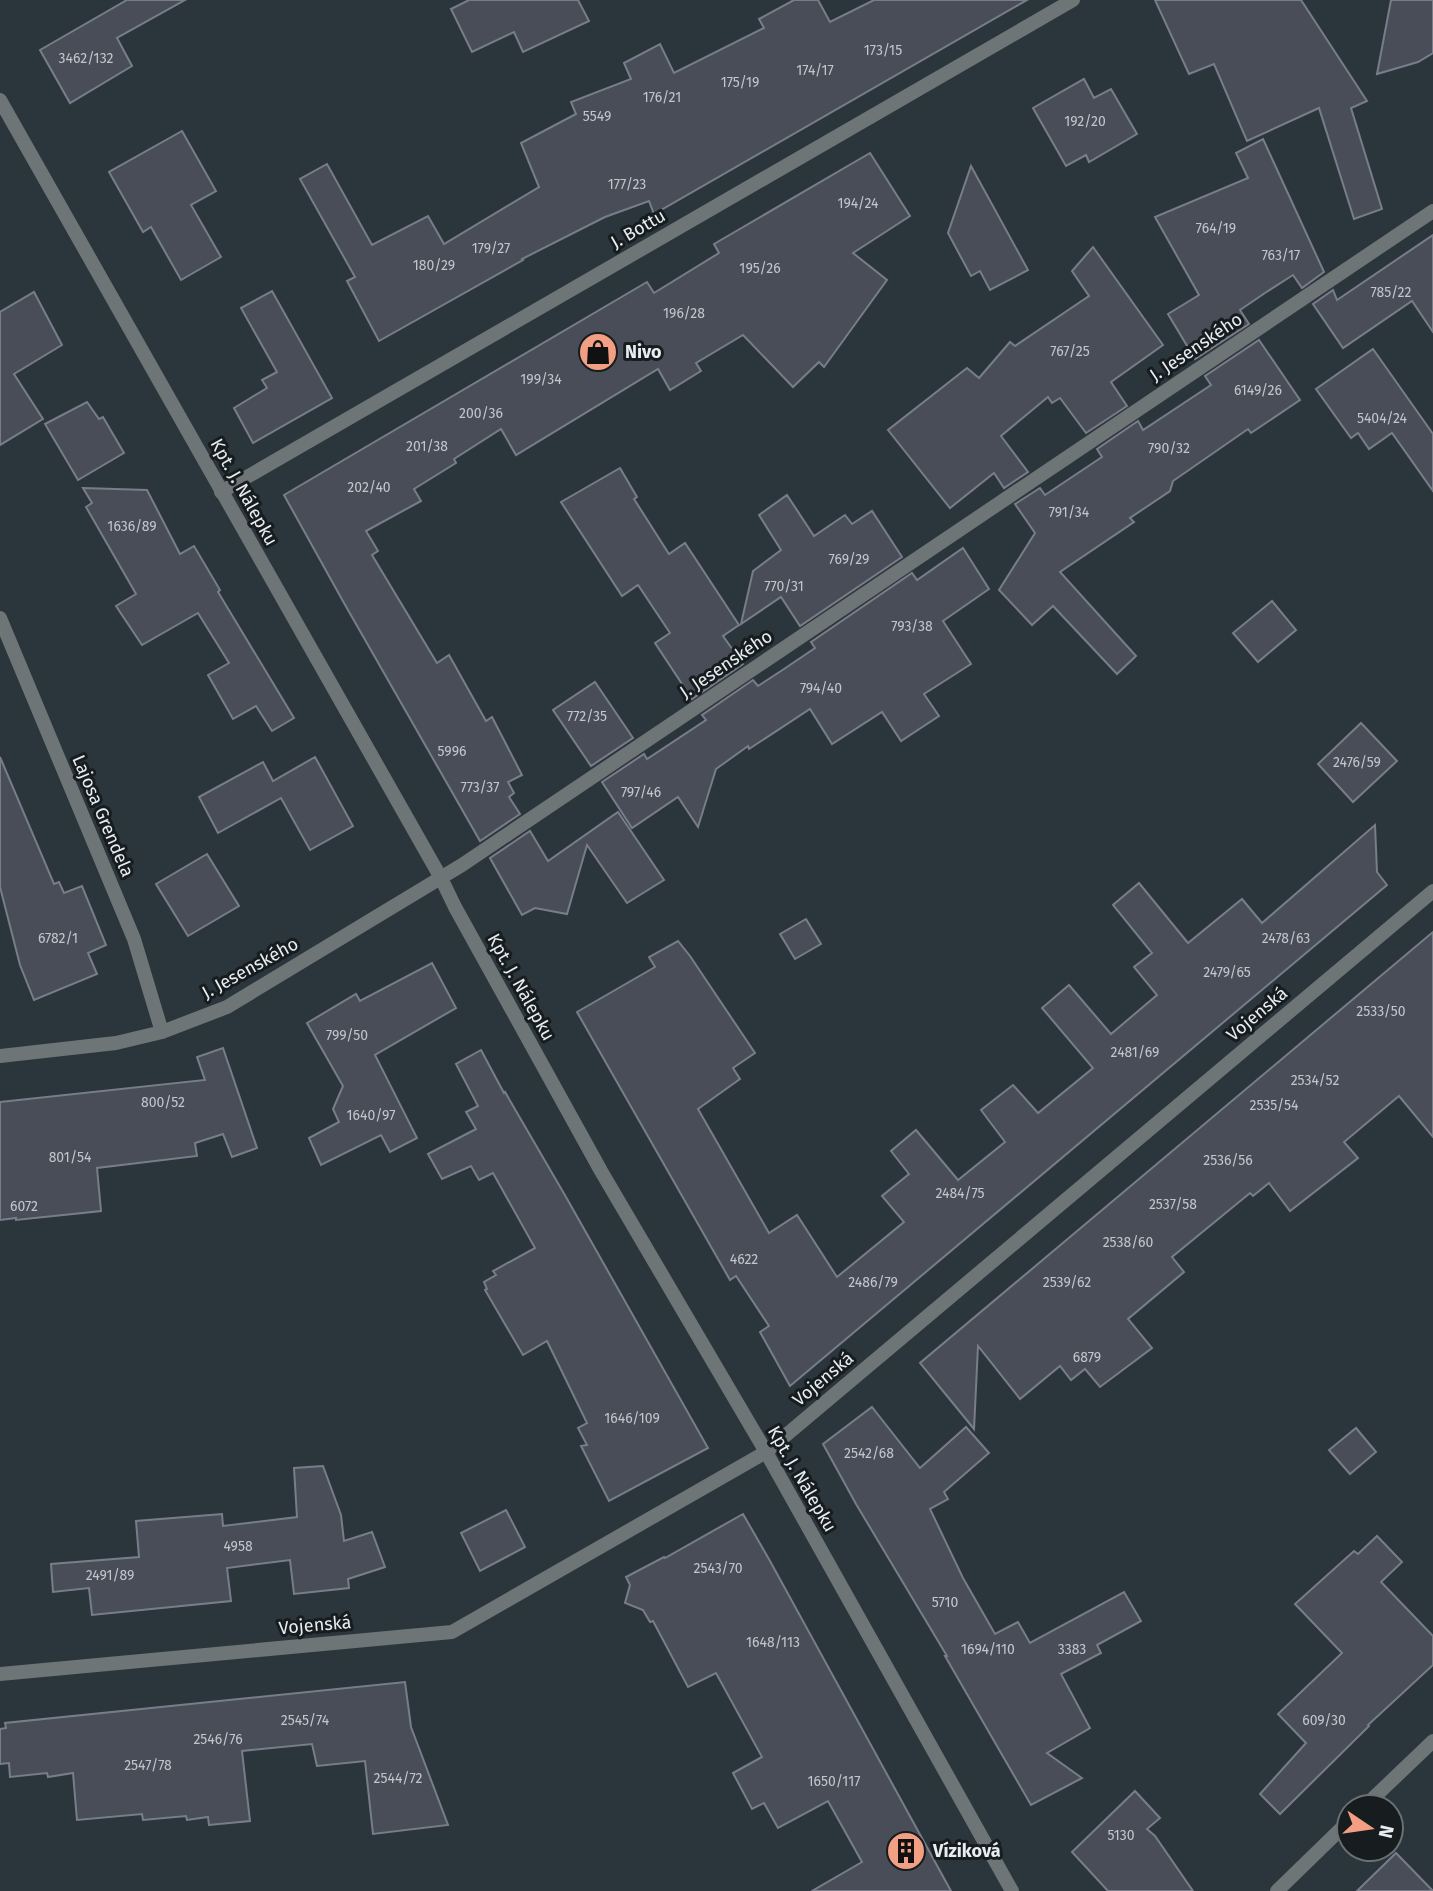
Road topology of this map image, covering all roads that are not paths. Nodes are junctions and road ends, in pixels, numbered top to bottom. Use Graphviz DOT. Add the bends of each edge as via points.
graph roads {
  1 [pos="1073,0"];
  2 [pos="0,100"];
  3 [pos="1433,211"];
  4 [pos="221,492"];
  5 [pos="0,618"];
  6 [pos="441,878"];
  7 [pos="1433,891"];
  8 [pos="162,1032"];
  9 [pos="0,1056"];
  10 [pos="766,1452"];
  11 [pos="0,1674"];
  12 [pos="1433,1741"];
  13 [pos="1379,1793"];
  14 [pos="1335,1835"];
  15 [pos="1012,1891"];
  16 [pos="1277,1891"];
  1 -- 4 [label="street, J. Bottu"];
  2 -- 4 [label="street, Kpt. J. Nálepku"];
  3 -- 6 [label="street, J. Jesenského"];
  4 -- 6 [label="street, Kpt. J. Nálepku"];
  5 -- 8 [label="street, Lajosa Grendela" via="134,939"];
  6 -- 8 [label="street, J. Jesenského" via="227,1007"];
  6 -- 10 [label="street, Kpt. J. Nálepku" via="601,1171"];
  7 -- 10 [label="street, Vojenská"];
  8 -- 9 [label="street, J. Jesenského" via="116,1043"];
  10 -- 11 [label="street, Vojenská" via="452,1632"];
  10 -- 15 [label="street, Kpt. J. Nálepku"];
  12 -- 13 [label="street"];
  14 -- 16 [label="street"];
}
